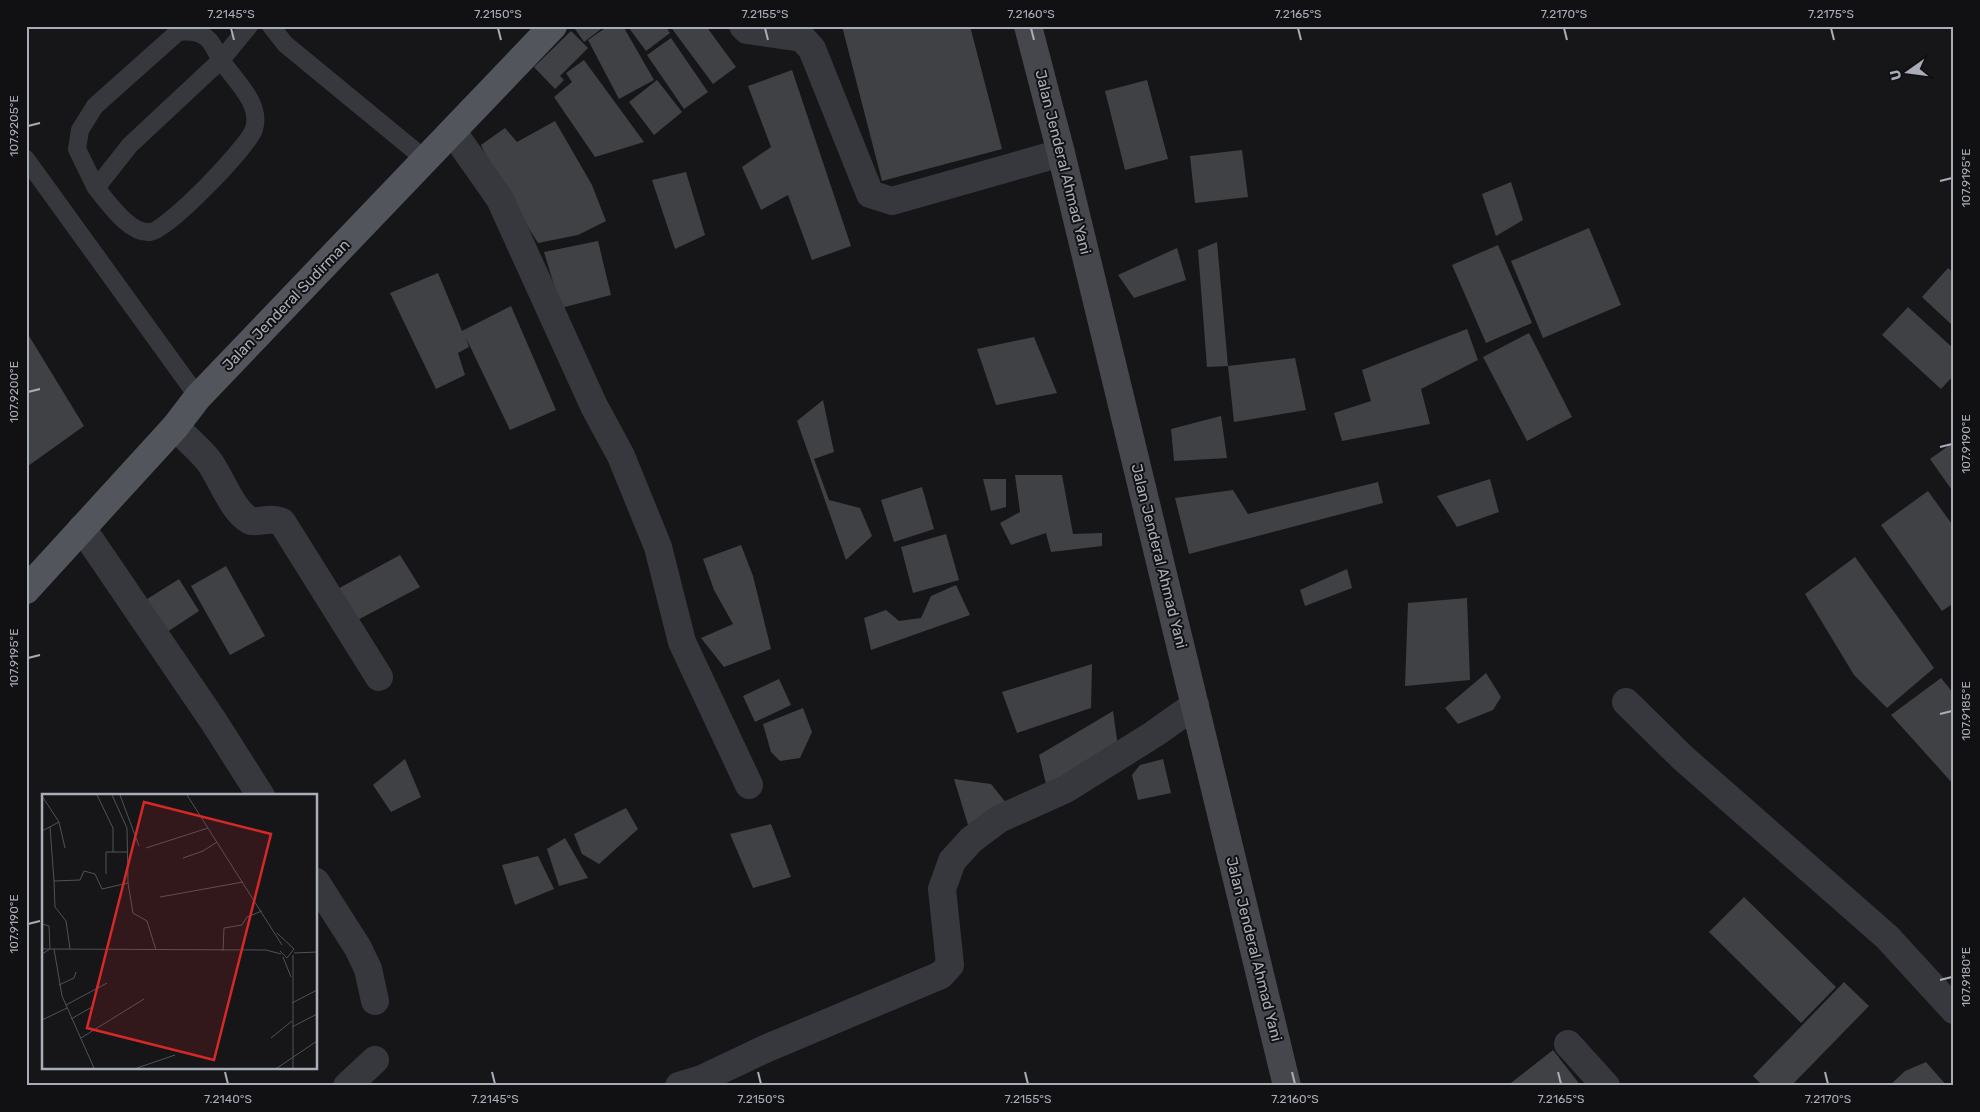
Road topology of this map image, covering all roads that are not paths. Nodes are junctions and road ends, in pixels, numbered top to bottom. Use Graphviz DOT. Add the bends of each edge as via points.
graph roads {
  1 [pos="249,26"];
  2 [pos="271,26"];
  3 [pos="553,26"];
  4 [pos="743,26"];
  5 [pos="1028,26"];
  6 [pos="221,60"];
  7 [pos="453,132"];
  8 [pos="1061,153"];
  9 [pos="26,158"];
  10 [pos="426,160"];
  11 [pos="96,188"];
  12 [pos="198,397"];
  13 [pos="175,427"];
  14 [pos="82,528"];
  15 [pos="26,590"];
  16 [pos="379,678"];
  17 [pos="1626,702"];
  18 [pos="1195,705"];
  19 [pos="749,785"];
  20 [pos="260,794"];
  21 [pos="318,885"];
  22 [pos="375,1001"];
  23 [pos="1954,1010"];
  24 [pos="1568,1044"];
  25 [pos="375,1060"];
  26 [pos="695,1083"];
  27 [pos="348,1086"];
  28 [pos="1286,1086"];
  29 [pos="1606,1086"];
  1 -- 6 [label="lane"];
  2 -- 10 [label="lane" via="285,44"];
  3 -- 7 [label="main road, Jalan Jenderal Sudirman"];
  4 -- 8 [label="street" via="747,30 802,38 812,49 870,194 892,201"];
  5 -- 8 [label="main road, Jalan Jenderal Ahmad Yani"];
  6 -- 11 [label="lane" via="130,145"];
  6 -- 11 [label="lane" via="209,40 194,31 178,32 95,106 80,130 77,150"];
  6 -- 11 [label="lane" via="246,93 256,116 254,131 214,180 163,227 150,232 134,228 118,215"];
  7 -- 10 [label="main road, Jalan Jenderal Sudirman"];
  7 -- 19 [label="street" via="500,199 594,406 621,456 658,547 682,642"];
  8 -- 18 [label="main road, Jalan Jenderal Ahmad Yani"];
  9 -- 12 [label="lane"];
  10 -- 12 [label="main road, Jalan Jenderal Sudirman"];
  12 -- 13 [label="main road, Jalan Jenderal Sudirman"];
  13 -- 14 [label="main road, Jalan Jenderal Sudirman"];
  13 -- 16 [label="street" via="208,460 247,519 253,522 267,518 282,522"];
  14 -- 15 [label="main road, Jalan Jenderal Sudirman"];
  14 -- 20 [label="street"];
  17 -- 23 [label="street" via="1683,758 1894,943"];
  18 -- 26 [label="street" via="1066,790 999,819 971,840 952,862 942,888 950,965 941,975 765,1049"];
  18 -- 28 [label="main road, Jalan Jenderal Ahmad Yani"];
  21 -- 22 [label="street" via="358,948 368,969"];
  24 -- 29 [label="street"];
  25 -- 27 [label="street"];
}
